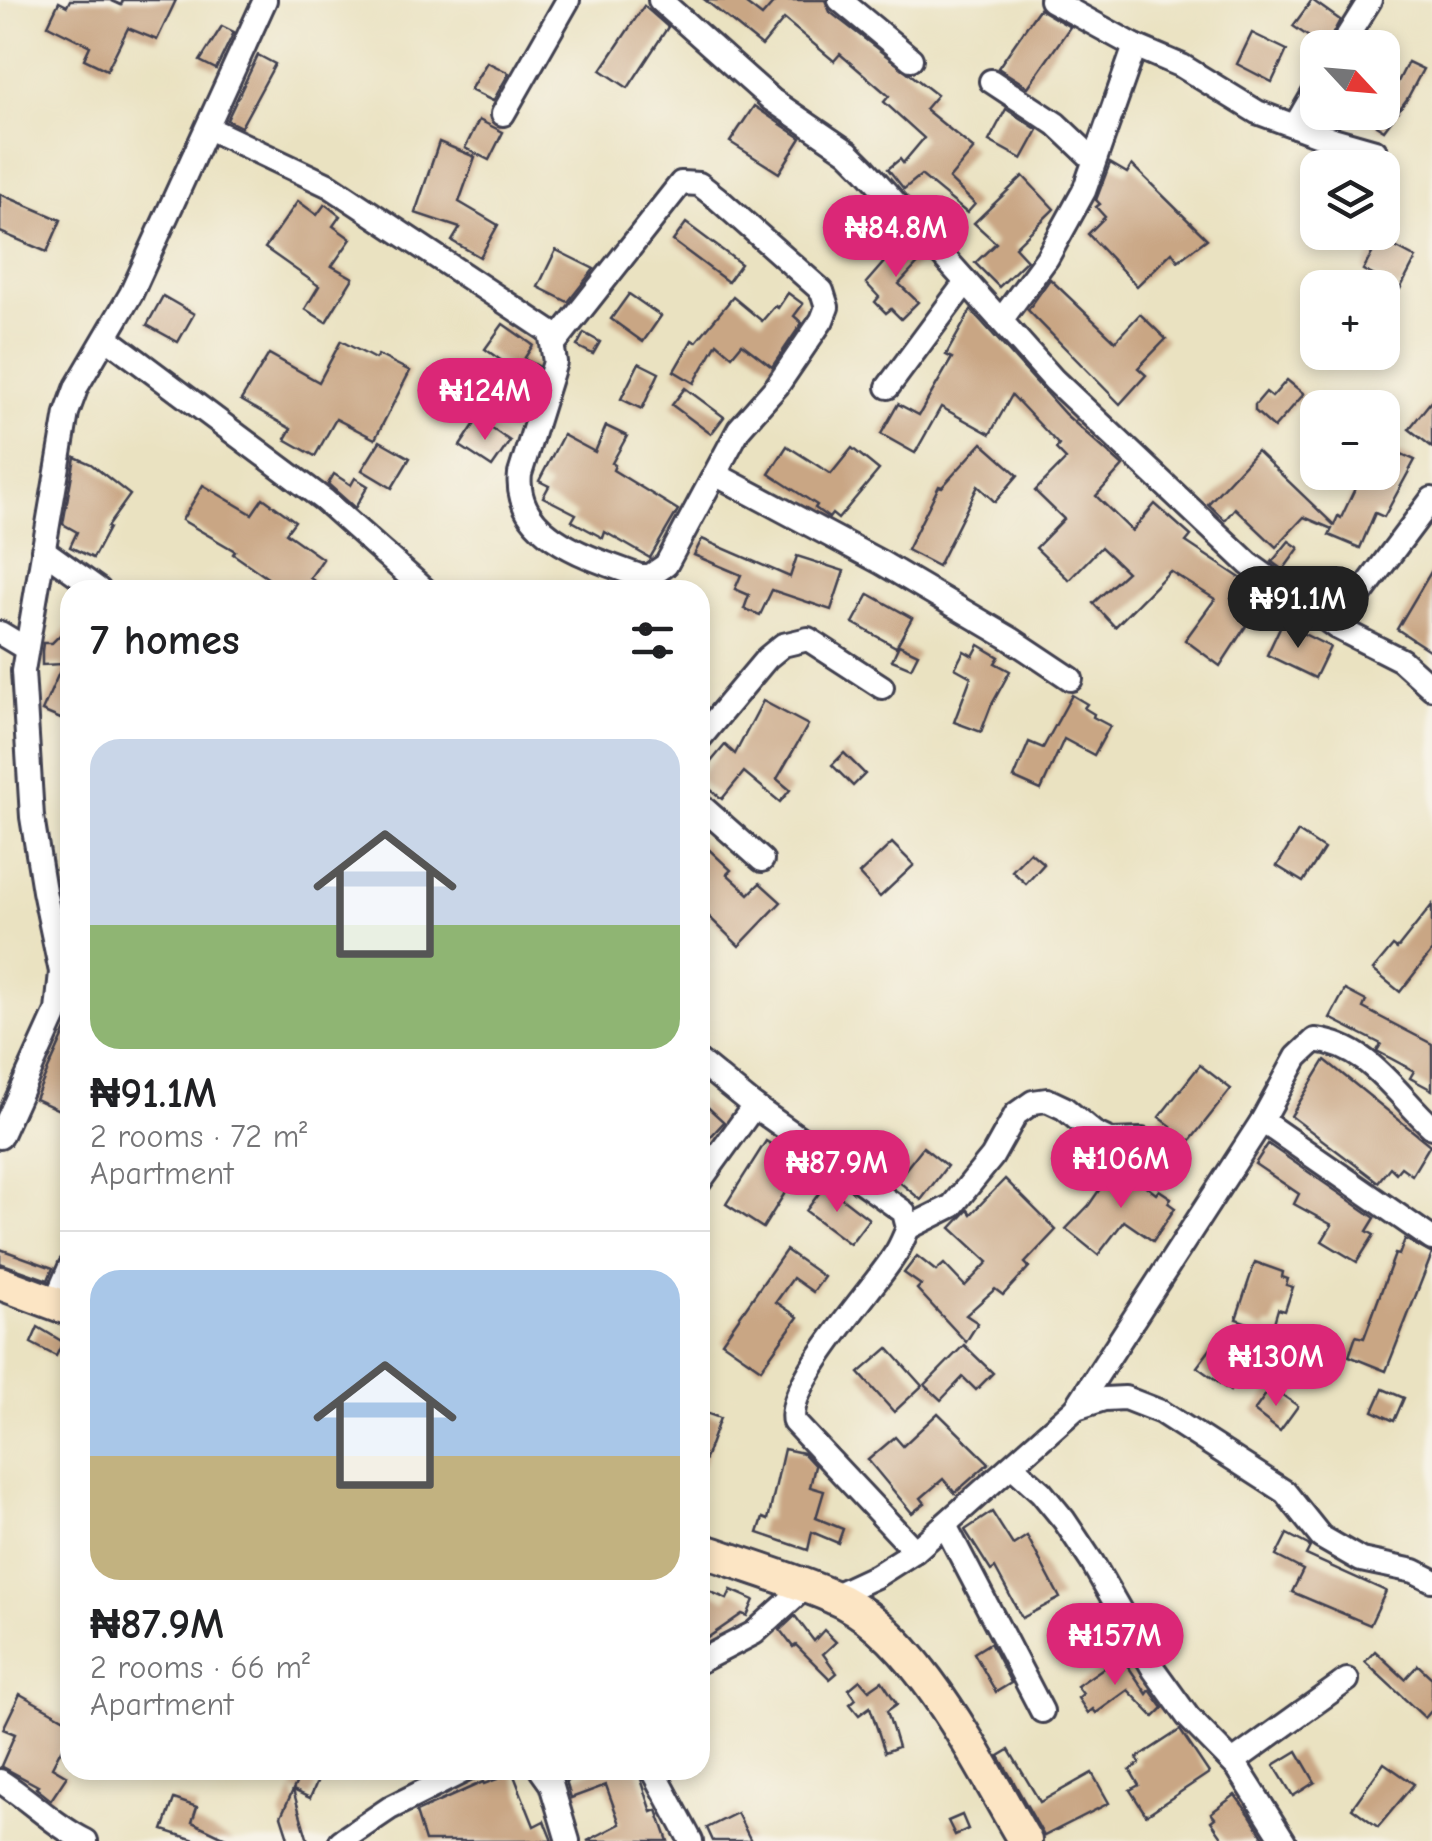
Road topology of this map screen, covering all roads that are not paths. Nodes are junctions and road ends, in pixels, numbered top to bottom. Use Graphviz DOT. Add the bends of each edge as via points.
graph roads {
  1 [pos="265,0"];
  2 [pos="568,0"];
  3 [pos="660,0"];
  4 [pos="840,0"];
  5 [pos="1051,0"];
  6 [pos="1370,0"];
  7 [pos="1351,30"];
  8 [pos="1136,46"];
  9 [pos="911,59"];
  10 [pos="991,81"];
  11 [pos="504,114"];
  12 [pos="1300,117"];
  13 [pos="1295,126"];
  14 [pos="208,128"];
  15 [pos="1372,150"];
  16 [pos="1094,160"];
  17 [pos="966,282"];
  18 [pos="1002,319"];
  19 [pos="106,338"];
  20 [pos="554,344"];
  21 [pos="888,387"];
  22 [pos="715,474"];
  23 [pos="1432,500"];
  24 [pos="43,550"];
  25 [pos="85,580"];
  26 [pos="414,580"];
  27 [pos="1336,627"];
  28 [pos="0,633"];
  29 [pos="25,648"];
  30 [pos="1070,679"];
  31 [pos="882,687"];
  32 [pos="1432,688"];
  33 [pos="710,726"];
  34 [pos="710,814"];
  35 [pos="762,860"];
  36 [pos="60,960"];
  37 [pos="60,1003"];
  38 [pos="710,1070"];
  39 [pos="754,1106"];
  40 [pos="1262,1121"];
  41 [pos="1431,1123"];
  42 [pos="0,1138"];
  43 [pos="1142,1140"];
  44 [pos="710,1167"];
  45 [pos="908,1228"];
  46 [pos="1432,1239"];
  47 [pos="0,1283"];
  48 [pos="60,1304"];
  49 [pos="1076,1408"];
  50 [pos="1012,1466"];
  51 [pos="946,1527"];
  52 [pos="915,1551"];
  53 [pos="710,1553"];
  54 [pos="1432,1580"];
  55 [pos="819,1592"];
  56 [pos="710,1656"];
  57 [pos="1348,1680"];
  58 [pos="1042,1712"];
  59 [pos="1233,1762"];
  60 [pos="450,1780"];
  61 [pos="547,1780"];
  62 [pos="658,1780"];
  63 [pos="0,1781"];
  64 [pos="356,1837"];
  65 [pos="86,1841"];
  66 [pos="568,1841"];
  67 [pos="691,1841"];
  68 [pos="1025,1841"];
  69 [pos="1284,1841"];
  1 -- 14 [label="street"];
  2 -- 11 [label="street"];
  3 -- 17 [label="street" via="772,100 856,160"];
  4 -- 9 [label="street"];
  5 -- 8 [label="street"];
  6 -- 7 [label="street"];
  8 -- 13 [label="street"];
  8 -- 16 [label="street"];
  10 -- 16 [label="street" via="1056,124"];
  12 -- 13 [label="street"];
  13 -- 15 [label="street"];
  14 -- 19 [label="street"];
  14 -- 20 [label="street" via="382,218 550,332"];
  16 -- 18 [label="street" via="1048,258"];
  17 -- 18 [label="street"];
  17 -- 21 [label="street"];
  18 -- 27 [label="street" via="1054,380 1249,564"];
  19 -- 24 [label="street" via="66,413"];
  19 -- 26 [label="street" via="324,500"];
  20 -- 22 [label="street" via="555,362 518,490 548,534 597,560 650,576 666,565"];
  20 -- 22 [label="street" via="681,183 699,184 717,198 822,292 827,307"];
  22 -- 30 [label="street" via="882,563"];
  23 -- 27 [label="street"];
  24 -- 25 [label="street"];
  24 -- 29 [label="street"];
  27 -- 32 [label="street" via="1401,660"];
  28 -- 29 [label="street"];
  29 -- 36 [label="street" via="32,817"];
  31 -- 33 [label="street" via="808,640 783,645"];
  34 -- 35 [label="street"];
  37 -- 42 [label="street"];
  38 -- 39 [label="street"];
  39 -- 44 [label="street"];
  39 -- 45 [label="street" via="904,1212"];
  40 -- 41 [label="street" via="1297,1057 1315,1040 1360,1054"];
  40 -- 46 [label="street"];
  40 -- 49 [label="street"];
  43 -- 45 [label="street" via="1111,1141 1064,1108 1033,1102 1016,1114 952,1206"];
  45 -- 52 [label="street" via="807,1374 791,1410 794,1422"];
  47 -- 48 [label="main road"];
  49 -- 50 [label="street"];
  49 -- 54 [label="street" via="1126,1398 1161,1412 1285,1492 1321,1537 1361,1560"];
  50 -- 51 [label="street"];
  50 -- 59 [label="street" via="1064,1520 1154,1670"];
  51 -- 52 [label="street"];
  51 -- 58 [label="street"];
  52 -- 55 [label="street" via="876,1576"];
  53 -- 55 [label="main road"];
  55 -- 56 [label="street"];
  55 -- 68 [label="main road" via="882,1628 913,1661"];
  57 -- 59 [label="street"];
  59 -- 69 [label="street"];
  60 -- 64 [label="street"];
  61 -- 66 [label="street"];
  62 -- 67 [label="street"];
  63 -- 65 [label="street"];
}
